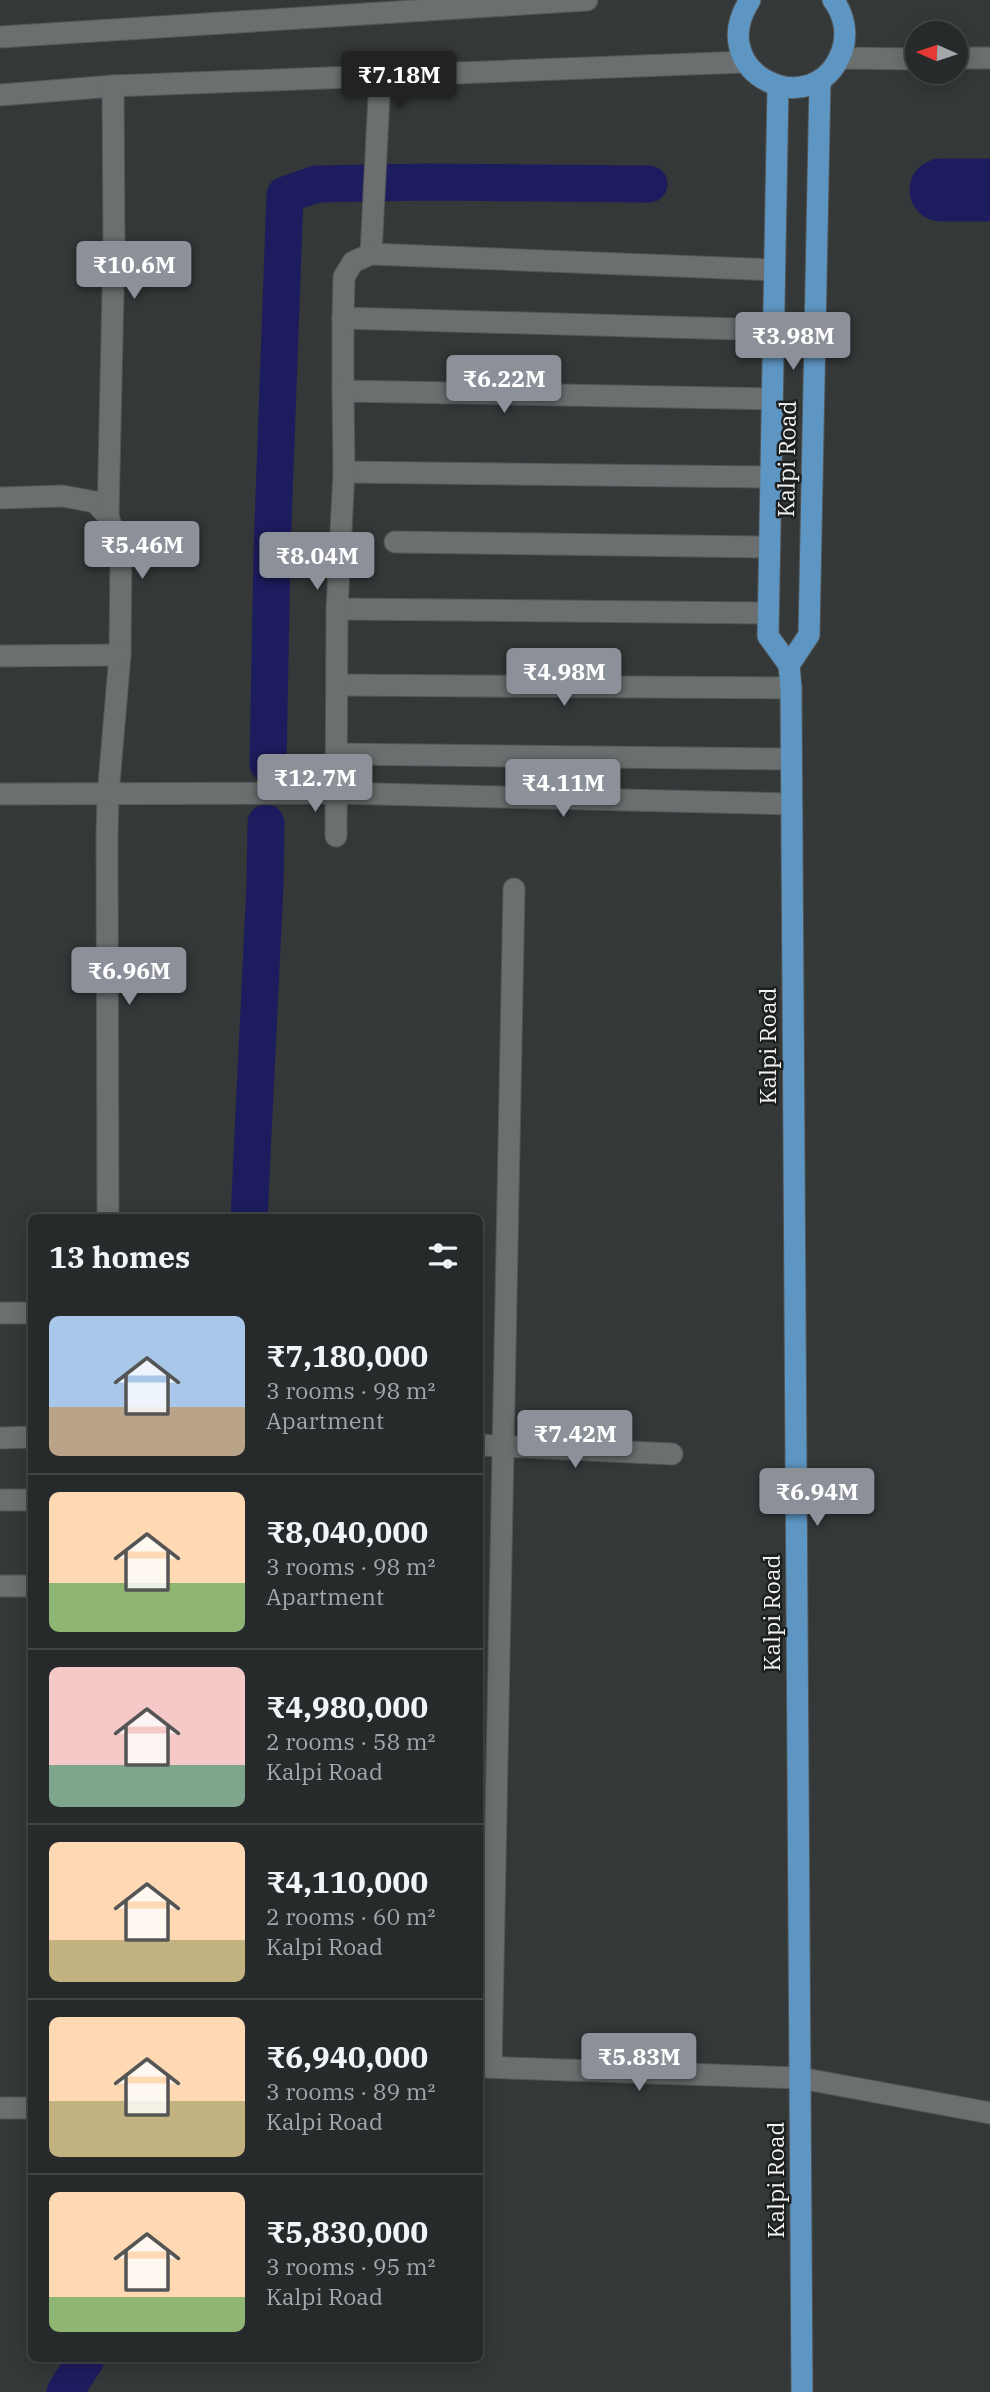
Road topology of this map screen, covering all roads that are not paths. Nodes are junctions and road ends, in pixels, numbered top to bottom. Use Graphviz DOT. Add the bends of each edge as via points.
graph roads {
  1 [pos="587,0"];
  2 [pos="750,0"];
  3 [pos="833,0"];
  4 [pos="0,37"];
  5 [pos="839,58"];
  6 [pos="968,58"];
  7 [pos="990,58"];
  8 [pos="905,59"];
  9 [pos="745,62"];
  10 [pos="380,76"];
  11 [pos="820,80"];
  12 [pos="113,86"];
  13 [pos="778,86"];
  14 [pos="0,95"];
  15 [pos="370,254"];
  16 [pos="774,270"];
  17 [pos="342,318"];
  18 [pos="773,330"];
  19 [pos="343,391"];
  20 [pos="772,399"];
  21 [pos="344,472"];
  22 [pos="770,477"];
  23 [pos="0,498"];
  24 [pos="108,516"];
  25 [pos="395,542"];
  26 [pos="770,547"];
  27 [pos="337,609"];
  28 [pos="768,613"];
  29 [pos="120,655"];
  30 [pos="0,656"];
  31 [pos="789,665"];
  32 [pos="337,685"];
  33 [pos="791,688"];
  34 [pos="336,754"];
  35 [pos="791,759"];
  36 [pos="337,793"];
  37 [pos="0,794"];
  38 [pos="108,795"];
  39 [pos="791,804"];
  40 [pos="336,836"];
  41 [pos="514,889"];
  42 [pos="108,1214"];
  43 [pos="28,1312"];
  44 [pos="0,1313"];
  45 [pos="28,1437"];
  46 [pos="0,1438"];
  47 [pos="483,1445"];
  48 [pos="503,1446"];
  49 [pos="672,1454"];
  50 [pos="0,1500"];
  51 [pos="28,1500"];
  52 [pos="0,1586"];
  53 [pos="28,1586"];
  54 [pos="485,2067"];
  55 [pos="800,2078"];
  56 [pos="0,2108"];
  57 [pos="28,2108"];
  58 [pos="990,2113"];
  59 [pos="802,2392"];
  1 -- 4 [label="street"];
  2 -- 9 [label="main road" via="738,24"];
  3 -- 5 [label="main road" via="845,30"];
  5 -- 8 [label="street"];
  5 -- 11 [label="main road"];
  6 -- 7 [label="street"];
  9 -- 10 [label="street"];
  9 -- 13 [label="main road" via="765,81"];
  10 -- 12 [label="street"];
  10 -- 15 [label="street"];
  11 -- 13 [label="main road" via="792,88"];
  11 -- 31 [label="main road, Kalpi Road" via="809,635"];
  12 -- 14 [label="street"];
  12 -- 24 [label="street"];
  13 -- 16 [label="main road, Kalpi Road"];
  15 -- 16 [label="street"];
  15 -- 17 [label="street" via="353,262 344,276"];
  16 -- 18 [label="main road, Kalpi Road"];
  17 -- 18 [label="street"];
  17 -- 19 [label="street"];
  18 -- 20 [label="main road, Kalpi Road"];
  19 -- 20 [label="street"];
  19 -- 21 [label="street"];
  20 -- 22 [label="main road, Kalpi Road"];
  21 -- 22 [label="street"];
  21 -- 27 [label="street"];
  22 -- 26 [label="main road, Kalpi Road"];
  23 -- 24 [label="street" via="63,496 95,502"];
  24 -- 29 [label="street" via="121,555"];
  25 -- 26 [label="street"];
  26 -- 28 [label="main road, Kalpi Road"];
  27 -- 28 [label="street"];
  27 -- 32 [label="street"];
  28 -- 31 [label="main road, Kalpi Road" via="768,636"];
  29 -- 30 [label="street"];
  29 -- 38 [label="street"];
  31 -- 33 [label="main road, Kalpi Road"];
  32 -- 33 [label="street"];
  32 -- 34 [label="street"];
  33 -- 35 [label="main road, Kalpi Road"];
  34 -- 35 [label="street"];
  34 -- 36 [label="street"];
  35 -- 39 [label="main road, Kalpi Road"];
  36 -- 38 [label="street"];
  36 -- 39 [label="street"];
  36 -- 40 [label="street"];
  37 -- 38 [label="street"];
  38 -- 42 [label="street"];
  39 -- 55 [label="main road, Kalpi Road"];
  41 -- 48 [label="street"];
  43 -- 44 [label="street"];
  45 -- 46 [label="street"];
  47 -- 48 [label="street"];
  48 -- 49 [label="street"];
  48 -- 54 [label="street"];
  50 -- 51 [label="street"];
  52 -- 53 [label="street"];
  54 -- 55 [label="street"];
  55 -- 58 [label="street"];
  55 -- 59 [label="main road, Kalpi Road"];
  56 -- 57 [label="street"];
}
